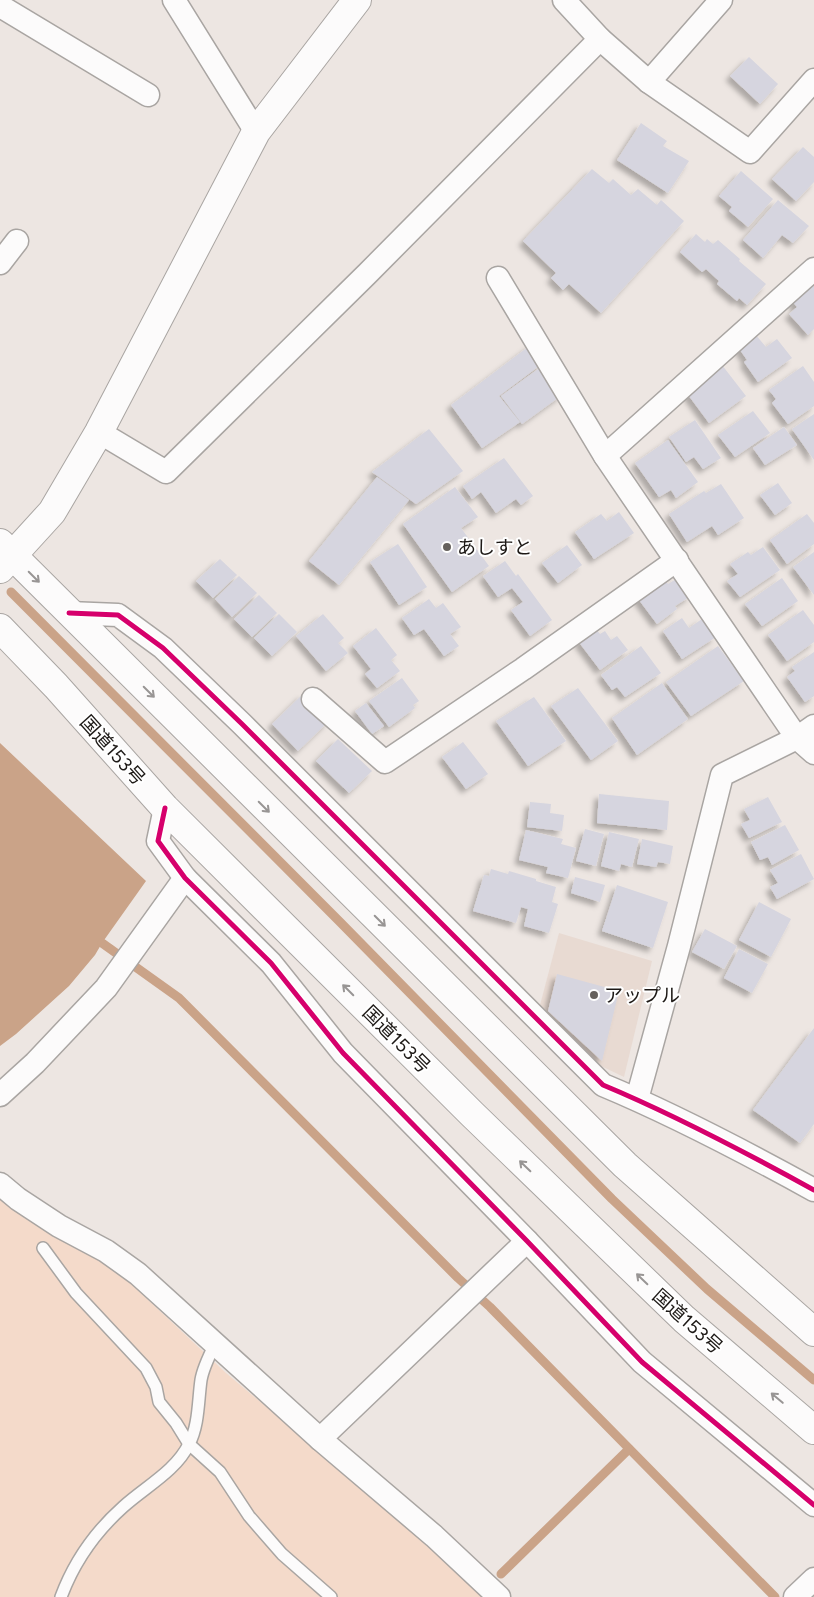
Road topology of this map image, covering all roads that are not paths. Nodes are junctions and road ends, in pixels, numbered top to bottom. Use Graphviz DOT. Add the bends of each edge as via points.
graph roads {
  1 [pos="174,0"];
  2 [pos="357,0"];
  3 [pos="564,0"];
  4 [pos="721,0"];
  5 [pos="0,6"];
  6 [pos="600,39"];
  7 [pos="814,80"];
  8 [pos="649,82"];
  9 [pos="148,95"];
  10 [pos="256,132"];
  11 [pos="17,241"];
  12 [pos="0,262"];
  13 [pos="814,269"];
  14 [pos="498,278"];
  15 [pos="99,432"];
  16 [pos="605,456"];
  17 [pos="4,556"];
  18 [pos="677,560"];
  19 [pos="69,613"];
  20 [pos="0,628"];
  21 [pos="313,699"];
  22 [pos="805,732"];
  23 [pos="814,753"];
  24 [pos="165,808"];
  25 [pos="185,878"];
  26 [pos="0,1095"];
  27 [pos="637,1099"];
  28 [pos="0,1184"];
  29 [pos="814,1190"];
  30 [pos="527,1241"];
  31 [pos="43,1248"];
  32 [pos="814,1332"];
  33 [pos="214,1344"];
  34 [pos="814,1430"];
  35 [pos="320,1439"];
  36 [pos="189,1444"];
  37 [pos="814,1505"];
  38 [pos="814,1579"];
  39 [pos="61,1597"];
  40 [pos="331,1597"];
  41 [pos="499,1597"];
  42 [pos="795,1597"];
  1 -- 10 [label="street"];
  2 -- 10 [label="main road"];
  3 -- 6 [label="street"];
  4 -- 8 [label="street"];
  5 -- 9 [label="street"];
  6 -- 8 [label="street"];
  6 -- 15 [label="street" via="166,472"];
  7 -- 8 [label="street" via="750,152"];
  10 -- 15 [label="main road"];
  11 -- 12 [label="street"];
  13 -- 16 [label="street"];
  14 -- 16 [label="street"];
  15 -- 17 [label="main road" via="52,512"];
  16 -- 18 [label="street"];
  17 -- 19 [label="main road, one-way"];
  18 -- 21 [label="street" via="385,762"];
  18 -- 22 [label="street"];
  19 -- 27 [label="street" via="118,615 163,648 603,1085"];
  19 -- 32 [label="main road, one-way" via="625,1164"];
  20 -- 24 [label="main road, 国道153号"];
  22 -- 23 [label="street"];
  22 -- 27 [label="street" via="722,774"];
  24 -- 25 [label="street" via="158,841"];
  34 -- 24 [label="main road, 国道153号, one-way" via="684,1319 472,1114"];
  25 -- 26 [label="street" via="106,988"];
  25 -- 30 [label="street" via="271,963 344,1053"];
  27 -- 29 [label="street"];
  28 -- 33 [label="street" via="59,1226 106,1251 138,1274"];
  30 -- 35 [label="street"];
  30 -- 37 [label="street" via="642,1362"];
  31 -- 36 [label="lane" via="76,1293 146,1368 156,1387 159,1402"];
  33 -- 35 [label="street"];
  33 -- 36 [label="lane" via="202,1378 196,1423"];
  35 -- 41 [label="street" via="434,1536"];
  36 -- 39 [label="lane" via="167,1472 123,1507 95,1536 73,1568"];
  36 -- 40 [label="lane" via="220,1472 249,1516 282,1554"];
  38 -- 42 [label="street"];
}
